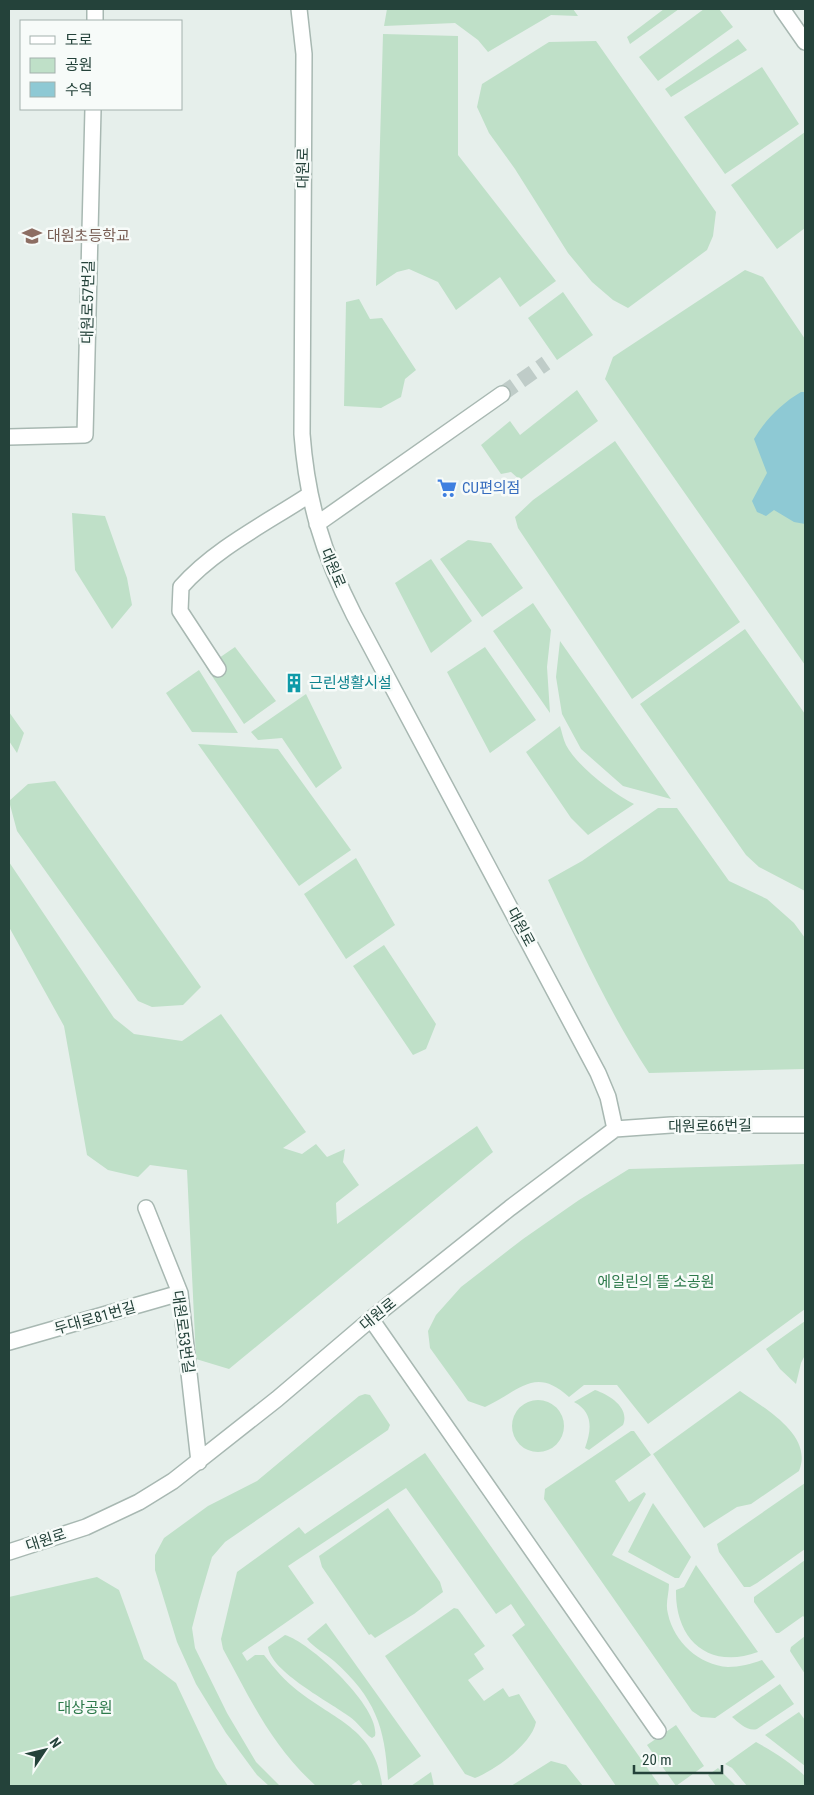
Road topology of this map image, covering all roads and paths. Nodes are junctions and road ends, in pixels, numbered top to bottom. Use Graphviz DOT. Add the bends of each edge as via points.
graph roads {
  1 [pos="299,9"];
  2 [pos="782,9"];
  3 [pos="805,42"];
  4 [pos="93,110"];
  5 [pos="502,394"];
  6 [pos="9,437"];
  7 [pos="310,495"];
  8 [pos="317,524"];
  9 [pos="218,669"];
  10 [pos="805,1125"];
  11 [pos="615,1128"];
  12 [pos="146,1208"];
  13 [pos="180,1293"];
  14 [pos="372,1319"];
  15 [pos="9,1342"];
  16 [pos="199,1462"];
  17 [pos="9,1552"];
  18 [pos="658,1730"];
  1 -- 7 [label="street, 대원로" via="304,54 301,388 304,460"];
  2 -- 3 [label="street"];
  4 -- 6 [label="street, 대원로57번길" via="85,435"];
  5 -- 8 [label="street"];
  7 -- 8 [label="street, 대원로"];
  7 -- 9 [label="street" via="214,557 181,587 180,611"];
  8 -- 11 [label="street, 대원로" via="324,552 350,607 598,1073"];
  10 -- 11 [label="street, 대원로66번길"];
  11 -- 14 [label="street, 대원로"];
  12 -- 13 [label="street, 대원로53번길"];
  13 -- 15 [label="street, 두대로81번길"];
  13 -- 16 [label="street, 대원로53번길"];
  14 -- 16 [label="street, 대원로"];
  14 -- 18 [label="street"];
  16 -- 17 [label="street, 대원로" via="127,1508 86,1527"];
}
